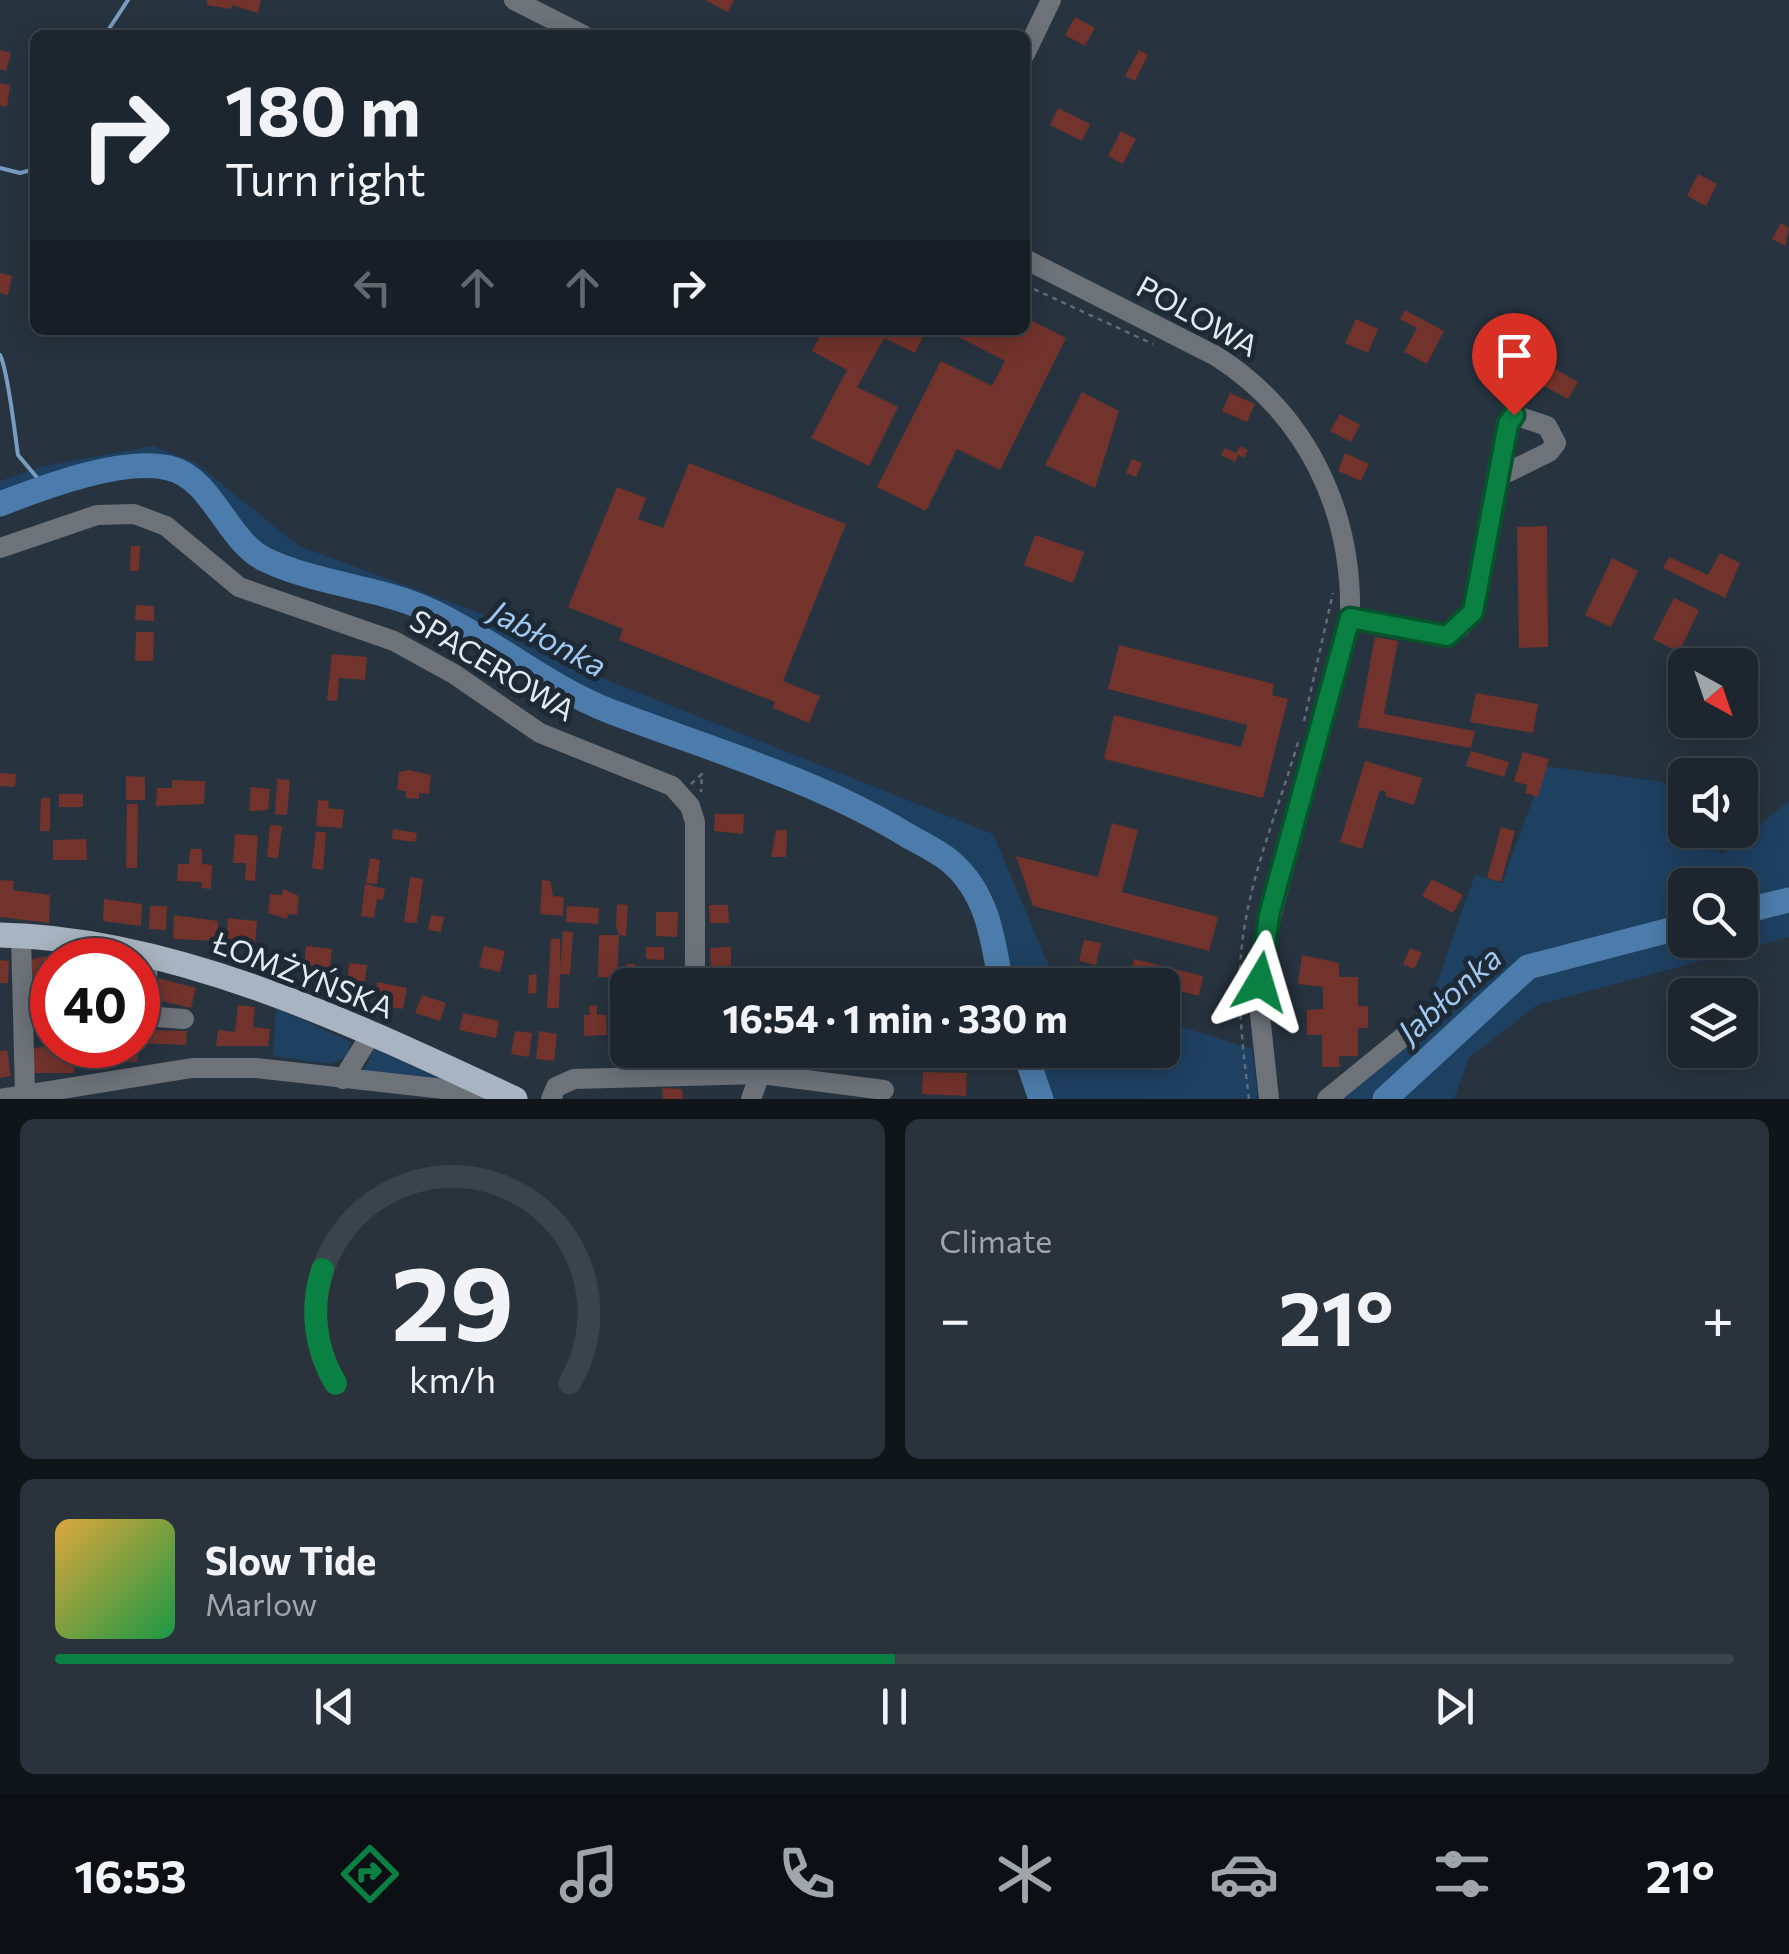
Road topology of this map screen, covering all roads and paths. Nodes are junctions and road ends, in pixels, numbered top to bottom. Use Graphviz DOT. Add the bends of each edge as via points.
graph roads {
  1 [pos="514,0"];
  2 [pos="1050,0"];
  3 [pos="573,30"];
  4 [pos="1030,43"];
  5 [pos="1030,262"];
  6 [pos="1030,287"];
  7 [pos="1162,340"];
  8 [pos="1496,478"];
  9 [pos="0,548"];
  10 [pos="1351,591"];
  11 [pos="1350,618"];
  12 [pos="684,791"];
  13 [pos="700,808"];
  14 [pos="11,935"];
  15 [pos="160,959"];
  16 [pos="695,968"];
  17 [pos="1430,1015"];
  18 [pos="160,1017"];
  19 [pos="184,1019"];
  20 [pos="370,1036"];
  21 [pos="696,1068"];
  22 [pos="696,1072"];
  23 [pos="760,1074"];
  24 [pos="343,1078"];
  25 [pos="884,1090"];
  26 [pos="25,1094"];
  27 [pos="512,1098"];
  28 [pos="0,1099"];
  29 [pos="551,1099"];
  30 [pos="751,1099"];
  31 [pos="1248,1099"];
  32 [pos="1268,1099"];
  33 [pos="1327,1099"];
  1 -- 3 [label="street"];
  2 -- 4 [label="street"];
  5 -- 10 [label="street, POLOWA" via="1216,356 1258,387 1288,419 1328,485 1346,541"];
  6 -- 7 [label="path" via="1150,345"];
  8 -- 11 [label="street" via="1473,612 1461,627 1447,636"];
  9 -- 12 [label="street, SPACEROWA" via="97,515 150,519 239,588 394,640 540,733"];
  10 -- 11 [label="street, POLOWA"];
  10 -- 31 [label="path" via="1330,596 1300,734 1250,908 1239,1008"];
  11 -- 32 [label="street, POLOWA" via="1261,956"];
  12 -- 13 [label="path" via="702,774"];
  12 -- 16 [label="street" via="695,822"];
  14 -- 26 [label="street"];
  15 -- 20 [label="main road, ŁOMŻYŃSKA" via="294,1001"];
  17 -- 33 [label="street"];
  18 -- 19 [label="street"];
  20 -- 24 [label="street"];
  20 -- 27 [label="main road, ŁOMŻYŃSKA"];
  21 -- 22 [label="street"];
  22 -- 23 [label="street"];
  22 -- 29 [label="street" via="574,1078 556,1087"];
  23 -- 25 [label="street"];
  23 -- 30 [label="street"];
  24 -- 26 [label="street" via="192,1068"];
  24 -- 27 [label="street"];
  26 -- 28 [label="street"];
}
